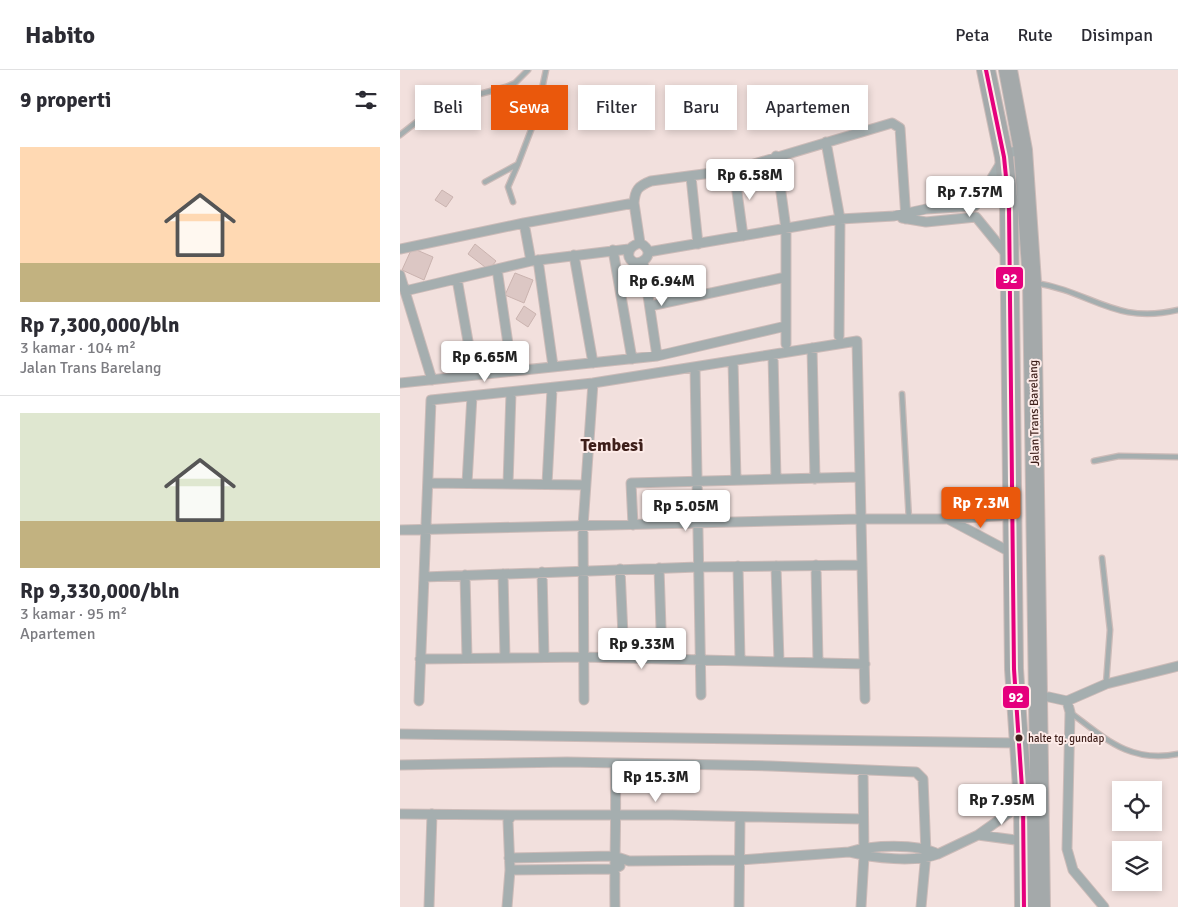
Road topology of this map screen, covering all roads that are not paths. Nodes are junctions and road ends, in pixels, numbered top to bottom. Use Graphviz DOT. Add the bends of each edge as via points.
graph roads {
  1 [pos="528,70"];
  2 [pos="546,70"];
  3 [pos="986,70"];
  4 [pos="1008,70"];
  5 [pos="400,135"];
  6 [pos="826,142"];
  7 [pos="1023,150"];
  8 [pos="776,156"];
  9 [pos="1004,157"];
  10 [pos="518,164"];
  11 [pos="734,170"];
  12 [pos="691,177"];
  13 [pos="485,182"];
  14 [pos="513,202"];
  15 [pos="634,203"];
  16 [pos="975,206"];
  17 [pos="906,216"];
  18 [pos="976,217"];
  19 [pos="840,219"];
  20 [pos="524,223"];
  21 [pos="786,229"];
  22 [pos="743,236"];
  23 [pos="640,243"];
  24 [pos="698,244"];
  25 [pos="400,249"];
  26 [pos="629,249"];
  27 [pos="613,250"];
  28 [pos="648,252"];
  29 [pos="574,255"];
  30 [pos="1008,257"];
  31 [pos="534,261"];
  32 [pos="643,262"];
  33 [pos="496,269"];
  34 [pos="400,275"];
  35 [pos="786,277"];
  36 [pos="457,278"];
  37 [pos="1032,282"];
  38 [pos="405,291"];
  39 [pos="650,306"];
  40 [pos="1178,310"];
  41 [pos="786,326"];
  42 [pos="839,336"];
  43 [pos="786,344"];
  44 [pos="812,348"];
  45 [pos="773,355"];
  46 [pos="657,356"];
  47 [pos="632,359"];
  48 [pos="733,361"];
  49 [pos="593,363"];
  50 [pos="553,366"];
  51 [pos="695,368"];
  52 [pos="512,371"];
  53 [pos="474,375"];
  54 [pos="432,380"];
  55 [pos="400,383"];
  56 [pos="593,383"];
  57 [pos="552,388"];
  58 [pos="512,392"];
  59 [pos="902,394"];
  60 [pos="472,396"];
  61 [pos="1178,457"];
  62 [pos="1094,461"];
  63 [pos="860,478"];
  64 [pos="815,479"];
  65 [pos="736,480"];
  66 [pos="776,480"];
  67 [pos="697,481"];
  68 [pos="428,483"];
  69 [pos="467,483"];
  70 [pos="508,484"];
  71 [pos="547,484"];
  72 [pos="585,485"];
  73 [pos="1012,515"];
  74 [pos="861,519"];
  75 [pos="948,519"];
  76 [pos="909,520"];
  77 [pos="698,523"];
  78 [pos="633,525"];
  79 [pos="583,526"];
  80 [pos="400,530"];
  81 [pos="426,530"];
  82 [pos="1012,553"];
  83 [pos="1102,558"];
  84 [pos="816,565"];
  85 [pos="862,565"];
  86 [pos="738,566"];
  87 [pos="776,566"];
  88 [pos="698,567"];
  89 [pos="659,568"];
  90 [pos="620,570"];
  91 [pos="582,571"];
  92 [pos="542,572"];
  93 [pos="503,574"];
  94 [pos="465,575"];
  95 [pos="424,577"];
  96 [pos="544,657"];
  97 [pos="583,657"];
  98 [pos="467,658"];
  99 [pos="505,658"];
  100 [pos="624,658"];
  101 [pos="662,658"];
  102 [pos="420,659"];
  103 [pos="700,659"];
  104 [pos="740,660"];
  105 [pos="779,662"];
  106 [pos="818,663"];
  107 [pos="864,664"];
  108 [pos="1178,666"];
  109 [pos="1106,684"];
  110 [pos="701,695"];
  111 [pos="1037,697"];
  112 [pos="865,699"];
  113 [pos="584,700"];
  114 [pos="419,701"];
  115 [pos="1067,701"];
  116 [pos="1070,712"];
  117 [pos="400,734"];
  118 [pos="1019,743"];
  119 [pos="1178,754"];
  120 [pos="615,763"];
  121 [pos="400,765"];
  122 [pos="863,770"];
  123 [pos="1023,803"];
  124 [pos="400,814"];
  125 [pos="432,814"];
  126 [pos="512,815"];
  127 [pos="617,815"];
  128 [pos="740,818"];
  129 [pos="862,819"];
  130 [pos="978,835"];
  131 [pos="1022,841"];
  132 [pos="926,848"];
  133 [pos="864,852"];
  134 [pos="938,854"];
  135 [pos="614,856"];
  136 [pos="509,858"];
  137 [pos="926,859"];
  138 [pos="740,860"];
  139 [pos="629,861"];
  140 [pos="614,869"];
  141 [pos="510,870"];
  142 [pos="429,907"];
  143 [pos="508,907"];
  144 [pos="615,907"];
  145 [pos="739,907"];
  146 [pos="861,907"];
  147 [pos="921,907"];
  148 [pos="1024,907"];
  149 [pos="1041,907"];
  150 [pos="1104,907"];
  1 -- 5 [label="lane" via="516,83 506,87 438,105"];
  2 -- 10 [label="lane" via="536,117"];
  3 -- 9 [label="highway, Jalan Trans Barelang"];
  4 -- 7 [label="highway, Jalan Trans Barelang"];
  6 -- 8 [label="street"];
  6 -- 17 [label="street" via="884,125 900,128"];
  6 -- 19 [label="street"];
  7 -- 9 [label="street" via="1007,153"];
  7 -- 37 [label="highway, Jalan Trans Barelang"];
  8 -- 11 [label="street"];
  8 -- 21 [label="street"];
  9 -- 16 [label="street"];
  9 -- 30 [label="highway, Jalan Trans Barelang" via="1009,207"];
  10 -- 13 [label="lane"];
  10 -- 14 [label="lane" via="508,187"];
  11 -- 12 [label="street"];
  11 -- 22 [label="street"];
  12 -- 15 [label="street" via="640,185 635,192"];
  12 -- 24 [label="street"];
  15 -- 20 [label="street"];
  15 -- 23 [label="street"];
  16 -- 17 [label="street" via="926,209"];
  16 -- 18 [label="street"];
  17 -- 18 [label="street" via="926,222"];
  17 -- 19 [label="street"];
  18 -- 30 [label="street"];
  19 -- 21 [label="street"];
  19 -- 42 [label="street"];
  20 -- 25 [label="street"];
  20 -- 31 [label="street"];
  21 -- 22 [label="street"];
  21 -- 35 [label="street"];
  22 -- 24 [label="street"];
  23 -- 26 [label="street"];
  23 -- 28 [label="street"];
  24 -- 28 [label="street"];
  26 -- 27 [label="street"];
  26 -- 32 [label="street" via="631,260"];
  27 -- 29 [label="street"];
  27 -- 47 [label="street"];
  28 -- 32 [label="street"];
  29 -- 31 [label="street"];
  29 -- 49 [label="street"];
  30 -- 73 [label="highway, Jalan Trans Barelang"];
  31 -- 33 [label="street"];
  31 -- 50 [label="street"];
  32 -- 39 [label="street"];
  33 -- 36 [label="street"];
  33 -- 52 [label="street"];
  34 -- 38 [label="street"];
  35 -- 39 [label="street"];
  35 -- 41 [label="street"];
  36 -- 38 [label="street"];
  36 -- 53 [label="street"];
  37 -- 40 [label="lane" via="1056,286 1122,312 1146,316"];
  37 -- 111 [label="highway, Jalan Trans Barelang"];
  38 -- 54 [label="street"];
  39 -- 46 [label="street"];
  41 -- 43 [label="street"];
  41 -- 46 [label="street"];
  44 -- 45 [label="street"];
  44 -- 63 [label="street" via="856,341"];
  44 -- 64 [label="street"];
  45 -- 48 [label="street"];
  45 -- 66 [label="street"];
  46 -- 47 [label="street"];
  47 -- 49 [label="street"];
  48 -- 51 [label="street"];
  48 -- 65 [label="street"];
  49 -- 50 [label="street"];
  50 -- 52 [label="street"];
  51 -- 56 [label="street"];
  51 -- 67 [label="street"];
  52 -- 53 [label="street"];
  53 -- 54 [label="street"];
  54 -- 55 [label="street"];
  56 -- 57 [label="street"];
  56 -- 72 [label="street"];
  57 -- 58 [label="street"];
  57 -- 71 [label="street"];
  58 -- 60 [label="street"];
  58 -- 70 [label="street"];
  59 -- 76 [label="lane"];
  60 -- 68 [label="street" via="431,400"];
  60 -- 69 [label="street"];
  61 -- 62 [label="lane" via="1119,456"];
  63 -- 64 [label="street"];
  63 -- 74 [label="street"];
  64 -- 66 [label="street"];
  65 -- 66 [label="street"];
  65 -- 67 [label="street"];
  67 -- 77 [label="street"];
  67 -- 78 [label="street" via="631,483"];
  68 -- 69 [label="street"];
  68 -- 81 [label="street"];
  69 -- 70 [label="street"];
  70 -- 71 [label="street"];
  71 -- 72 [label="street"];
  72 -- 79 [label="street"];
  73 -- 75 [label="street"];
  73 -- 82 [label="highway, Jalan Trans Barelang"];
  74 -- 76 [label="street"];
  74 -- 77 [label="street"];
  74 -- 85 [label="street"];
  75 -- 76 [label="street"];
  75 -- 82 [label="street"];
  77 -- 78 [label="street"];
  77 -- 88 [label="street"];
  78 -- 79 [label="street"];
  79 -- 81 [label="street"];
  79 -- 91 [label="street"];
  80 -- 81 [label="street"];
  81 -- 95 [label="street"];
  82 -- 118 [label="highway, Jalan Trans Barelang"];
  83 -- 109 [label="lane" via="1110,630"];
  84 -- 85 [label="street"];
  84 -- 87 [label="street"];
  84 -- 106 [label="street"];
  85 -- 107 [label="street"];
  86 -- 87 [label="street"];
  86 -- 88 [label="street"];
  86 -- 104 [label="street"];
  87 -- 105 [label="street"];
  88 -- 89 [label="street"];
  88 -- 103 [label="street"];
  89 -- 90 [label="street"];
  89 -- 101 [label="street"];
  90 -- 91 [label="street"];
  90 -- 100 [label="street"];
  91 -- 92 [label="street"];
  91 -- 97 [label="street"];
  92 -- 93 [label="street"];
  92 -- 96 [label="street"];
  93 -- 94 [label="street"];
  93 -- 99 [label="street"];
  94 -- 95 [label="street"];
  94 -- 98 [label="street"];
  95 -- 102 [label="street"];
  96 -- 97 [label="street"];
  96 -- 99 [label="street"];
  97 -- 100 [label="street"];
  97 -- 113 [label="street"];
  98 -- 99 [label="street"];
  98 -- 102 [label="street"];
  100 -- 101 [label="street"];
  101 -- 103 [label="street"];
  102 -- 114 [label="street"];
  103 -- 104 [label="street"];
  103 -- 110 [label="street"];
  104 -- 105 [label="street"];
  105 -- 106 [label="street"];
  106 -- 107 [label="street"];
  107 -- 112 [label="street"];
  108 -- 109 [label="street"];
  109 -- 115 [label="street"];
  111 -- 115 [label="street"];
  111 -- 149 [label="highway, Jalan Trans Barelang"];
  115 -- 116 [label="street"];
  116 -- 119 [label="lane" via="1108,741 1134,753 1152,758"];
  116 -- 150 [label="street" via="1067,849 1073,870"];
  117 -- 118 [label="street"];
  118 -- 123 [label="highway, Jalan Trans Barelang"];
  120 -- 121 [label="street"];
  120 -- 122 [label="street"];
  120 -- 127 [label="street"];
  122 -- 129 [label="street"];
  122 -- 132 [label="street" via="920,774 923,779"];
  123 -- 130 [label="street"];
  123 -- 131 [label="highway, Jalan Trans Barelang"];
  124 -- 125 [label="street"];
  125 -- 126 [label="street"];
  125 -- 142 [label="street"];
  126 -- 127 [label="street"];
  126 -- 136 [label="street" via="508,821"];
  127 -- 128 [label="street"];
  127 -- 135 [label="street"];
  128 -- 129 [label="street"];
  128 -- 138 [label="street"];
  129 -- 133 [label="street"];
  130 -- 131 [label="street"];
  130 -- 134 [label="street"];
  131 -- 148 [label="highway, Jalan Trans Barelang"];
  132 -- 133 [label="street"];
  132 -- 134 [label="street"];
  132 -- 137 [label="street"];
  133 -- 137 [label="street"];
  133 -- 138 [label="street"];
  133 -- 146 [label="street"];
  134 -- 137 [label="street"];
  135 -- 136 [label="street"];
  135 -- 139 [label="street"];
  135 -- 140 [label="street"];
  136 -- 141 [label="street"];
  137 -- 147 [label="street"];
  138 -- 139 [label="street"];
  138 -- 145 [label="street"];
  139 -- 140 [label="street"];
  140 -- 141 [label="street"];
  140 -- 144 [label="street"];
  141 -- 143 [label="street"];
}
